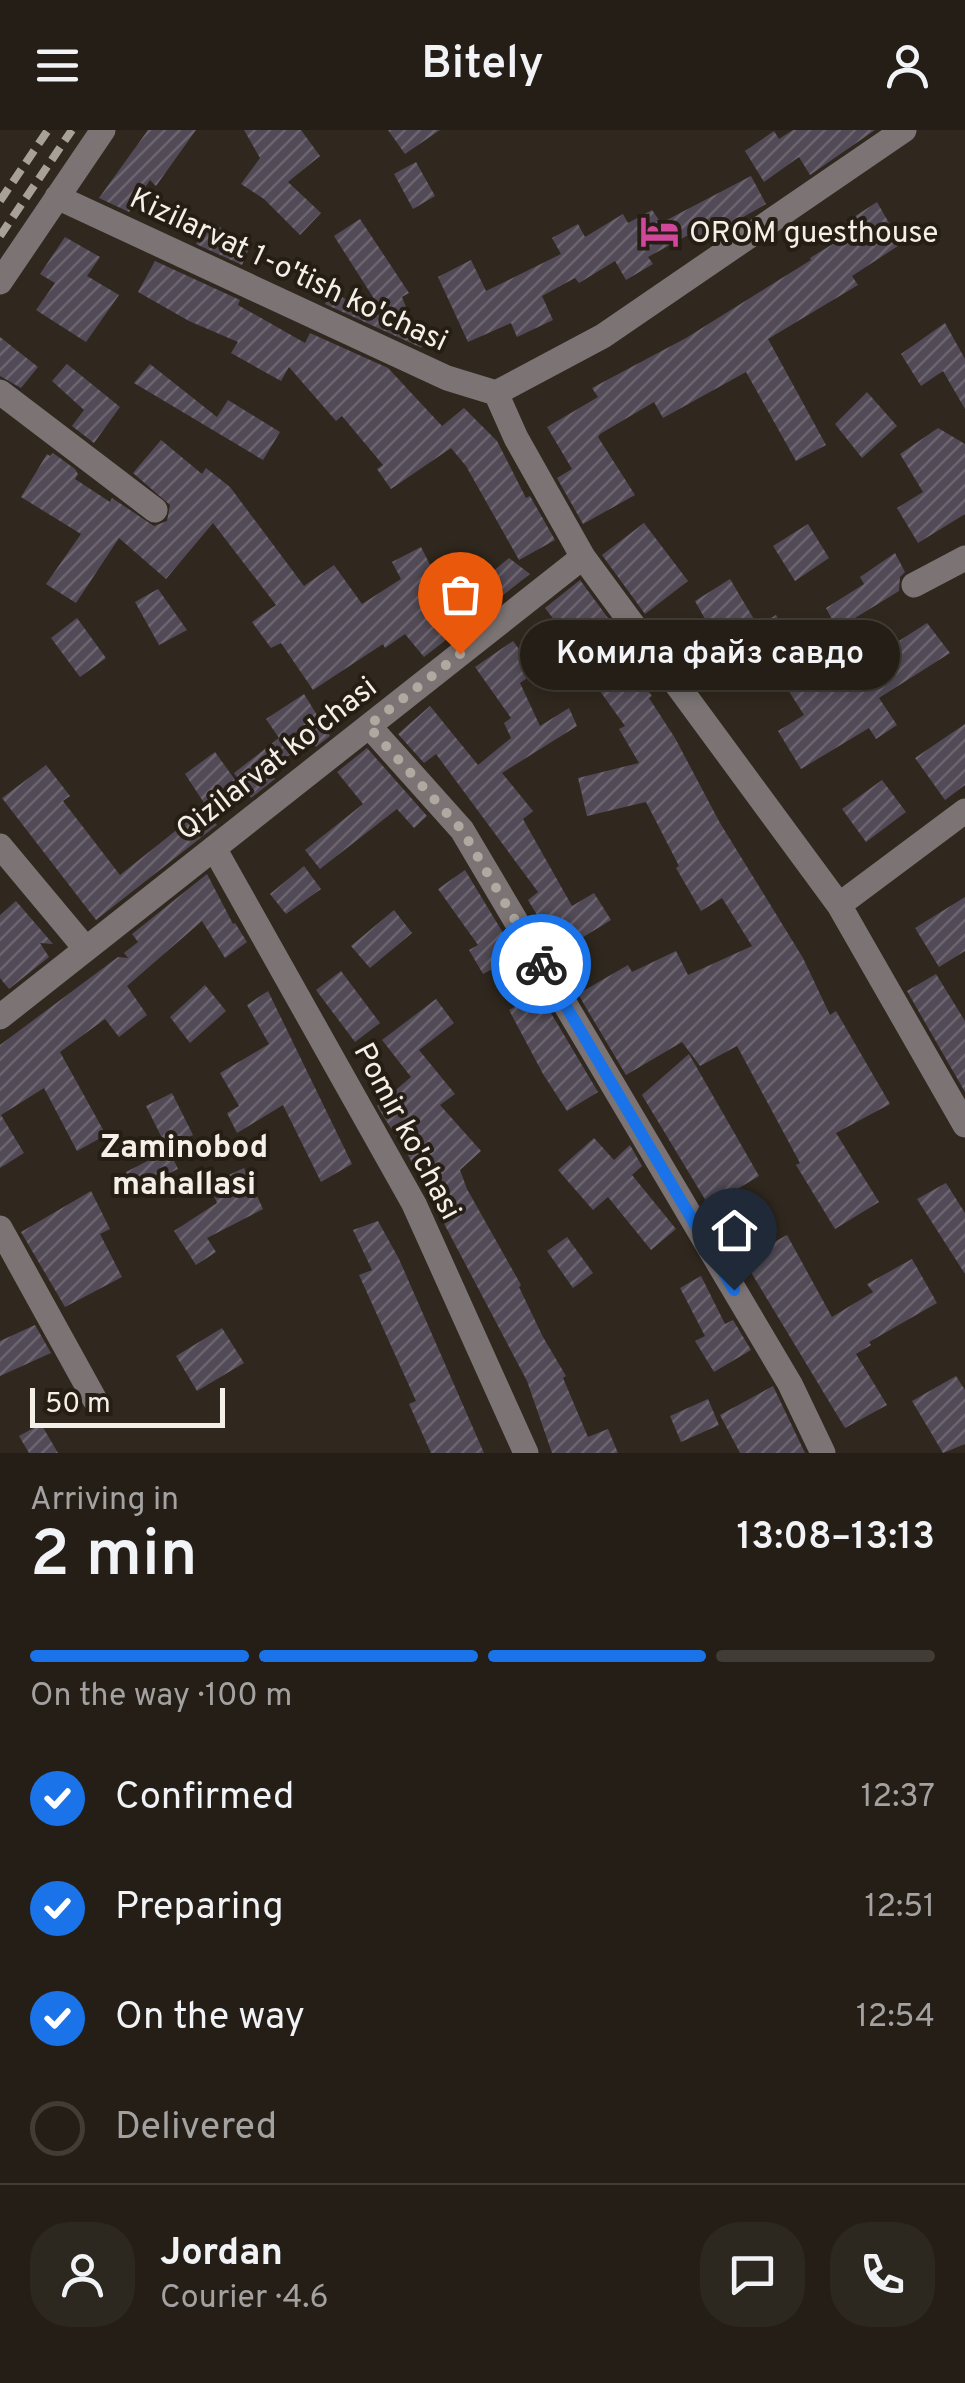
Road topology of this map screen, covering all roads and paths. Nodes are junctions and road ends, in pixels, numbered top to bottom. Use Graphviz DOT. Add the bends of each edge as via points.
graph roads {
  1 [pos="103,130"];
  2 [pos="904,130"];
  3 [pos="57,197"];
  4 [pos="0,282"];
  5 [pos="0,392"];
  6 [pos="496,394"];
  7 [pos="155,510"];
  8 [pos="583,557"];
  9 [pos="965,558"];
  10 [pos="914,585"];
  11 [pos="368,726"];
  12 [pos="965,811"];
  13 [pos="0,846"];
  14 [pos="214,848"];
  15 [pos="839,905"];
  16 [pos="86,949"];
  17 [pos="0,1017"];
  18 [pos="965,1124"];
  19 [pos="0,1228"];
  20 [pos="95,1400"];
  21 [pos="526,1453"];
  22 [pos="823,1453"];
  1 -- 3 [label="street"];
  2 -- 6 [label="street" via="603,336"];
  3 -- 4 [label="street"];
  3 -- 6 [label="street, Kizilarvat 1-o'tish ko'chasi" via="375,346"];
  5 -- 7 [label="street"];
  6 -- 8 [label="street"];
  8 -- 11 [label="street, Qizilarvat ko'chasi"];
  8 -- 15 [label="street"];
  9 -- 10 [label="street"];
  11 -- 14 [label="street, Qizilarvat ko'chasi"];
  11 -- 22 [label="street" via="462,830 790,1384"];
  12 -- 15 [label="street"];
  13 -- 16 [label="street"];
  14 -- 16 [label="street, Qizilarvat ko'chasi"];
  14 -- 21 [label="street, Pomir ko'chasi" via="414,1204"];
  15 -- 18 [label="street"];
  16 -- 17 [label="street, Qizilarvat ko'chasi"];
  19 -- 20 [label="street"];
}
